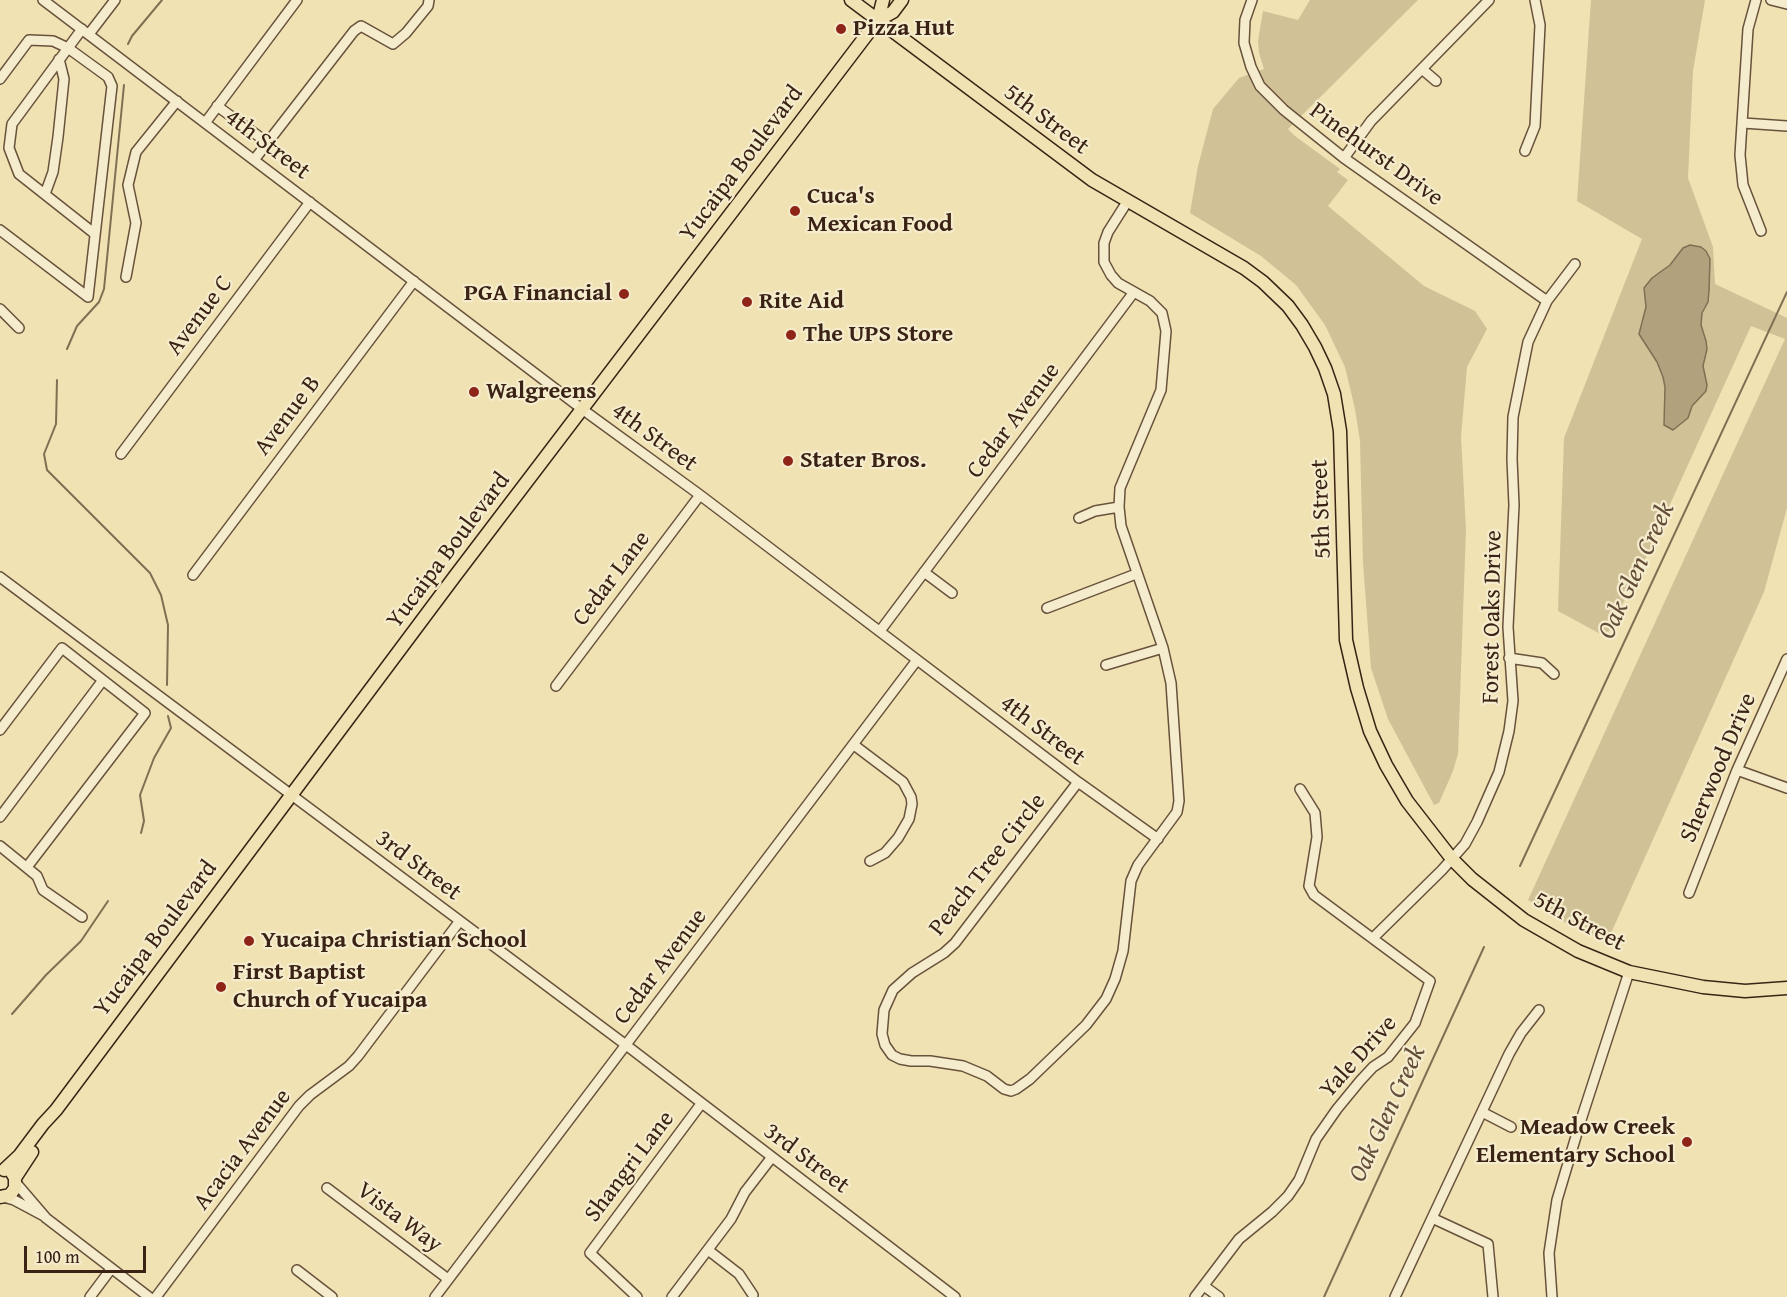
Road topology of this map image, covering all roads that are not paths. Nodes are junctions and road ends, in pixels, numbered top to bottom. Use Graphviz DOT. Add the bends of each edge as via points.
graph roads {
  1 [pos="43,0"];
  2 [pos="115,0"];
  3 [pos="297,0"];
  4 [pos="429,0"];
  5 [pos="851,0"];
  6 [pos="883,0"];
  7 [pos="902,0"];
  8 [pos="1252,0"];
  9 [pos="1489,0"];
  10 [pos="1535,0"];
  11 [pos="1756,0"];
  12 [pos="1771,0"];
  13 [pos="1787,4"];
  14 [pos="878,20"];
  15 [pos="86,32"];
  16 [pos="68,48"];
  17 [pos="59,59"];
  18 [pos="1422,69"];
  19 [pos="0,79"];
  20 [pos="1436,81"];
  21 [pos="177,101"];
  22 [pos="217,106"];
  23 [pos="205,123"];
  24 [pos="1743,123"];
  25 [pos="1787,126"];
  26 [pos="268,142"];
  27 [pos="1526,151"];
  28 [pos="1344,158"];
  29 [pos="254,160"];
  30 [pos="45,194"];
  31 [pos="310,202"];
  32 [pos="1127,202"];
  33 [pos="0,230"];
  34 [pos="1761,231"];
  35 [pos="95,234"];
  36 [pos="1575,264"];
  37 [pos="126,277"];
  38 [pos="414,281"];
  39 [pos="1134,292"];
  40 [pos="1547,301"];
  41 [pos="0,309"];
  42 [pos="19,328"];
  43 [pos="582,409"];
  44 [pos="121,454"];
  45 [pos="700,495"];
  46 [pos="1119,507"];
  47 [pos="1079,518"];
  48 [pos="924,572"];
  49 [pos="1136,574"];
  50 [pos="193,575"];
  51 [pos="0,577"];
  52 [pos="952,593"];
  53 [pos="1047,608"];
  54 [pos="880,632"];
  55 [pos="1163,648"];
  56 [pos="1509,658"];
  57 [pos="1787,659"];
  58 [pos="917,660"];
  59 [pos="1106,665"];
  60 [pos="123,670"];
  61 [pos="1554,674"];
  62 [pos="103,680"];
  63 [pos="111,686"];
  64 [pos="556,686"];
  65 [pos="0,730"];
  66 [pos="854,745"];
  67 [pos="1737,770"];
  68 [pos="1078,782"];
  69 [pos="1787,788"];
  70 [pos="1300,789"];
  71 [pos="291,795"];
  72 [pos="0,817"];
  73 [pos="1158,839"];
  74 [pos="0,846"];
  75 [pos="1452,859"];
  76 [pos="870,861"];
  77 [pos="27,867"];
  78 [pos="1689,893"];
  79 [pos="82,917"];
  80 [pos="459,922"];
  81 [pos="1372,938"];
  82 [pos="1629,972"];
  83 [pos="1787,988"];
  84 [pos="1539,1010"];
  85 [pos="626,1045"];
  86 [pos="701,1104"];
  87 [pos="56,1110"];
  88 [pos="1482,1112"];
  89 [pos="1511,1127"];
  90 [pos="772,1157"];
  91 [pos="2,1170"];
  92 [pos="15,1180"];
  93 [pos="327,1188"];
  94 [pos="1,1197"];
  95 [pos="44,1216"];
  96 [pos="1432,1218"];
  97 [pos="708,1250"];
  98 [pos="111,1269"];
  99 [pos="297,1270"];
  100 [pos="448,1279"];
  101 [pos="1204,1286"];
  102 [pos="753,1295"];
  103 [pos="90,1297"];
  104 [pos="149,1297"];
  105 [pos="156,1297"];
  106 [pos="333,1297"];
  107 [pos="435,1297"];
  108 [pos="637,1297"];
  109 [pos="672,1297"];
  110 [pos="955,1297"];
  111 [pos="1196,1297"];
  112 [pos="1219,1297"];
  113 [pos="1395,1297"];
  114 [pos="1493,1297"];
  115 [pos="1552,1297"];
  1 -- 15 [label="street, 4th Street"];
  2 -- 15 [label="street"];
  3 -- 22 [label="street"];
  4 -- 26 [label="street" via="406,33 393,44 361,26 354,32"];
  5 -- 14 [label="main road, 5th Street"];
  6 -- 14 [label="main road, Yucaipa Boulevard"];
  7 -- 14 [label="main road, Yucaipa Boulevard" via="893,12"];
  8 -- 28 [label="street, Pinehurst Drive" via="1245,20 1245,43 1260,86 1284,111"];
  9 -- 18 [label="street"];
  10 -- 27 [label="street" via="1540,25 1535,126"];
  11 -- 24 [label="street" via="1748,28"];
  12 -- 13 [label="street"];
  14 -- 32 [label="main road, 5th Street" via="1060,158"];
  14 -- 43 [label="main road, Yucaipa Boulevard"];
  15 -- 16 [label="street"];
  15 -- 21 [label="street, 4th Street"];
  16 -- 17 [label="street"];
  16 -- 19 [label="street" via="52,41 28,39"];
  16 -- 35 [label="street" via="108,77 112,86"];
  17 -- 30 [label="street" via="64,79 58,137"];
  17 -- 30 [label="street" via="12,124 9,148 19,174"];
  18 -- 20 [label="street"];
  18 -- 28 [label="street" via="1371,121"];
  21 -- 23 [label="street, 4th Street"];
  21 -- 37 [label="street" via="136,152 128,185 136,223"];
  22 -- 23 [label="street"];
  22 -- 26 [label="street"];
  23 -- 29 [label="street, 4th Street"];
  24 -- 25 [label="street"];
  24 -- 34 [label="street" via="1743,185"];
  26 -- 29 [label="street"];
  28 -- 40 [label="street, Pinehurst Drive"];
  29 -- 31 [label="street, 4th Street"];
  30 -- 35 [label="street"];
  31 -- 38 [label="street, 4th Street"];
  31 -- 44 [label="street, Avenue C"];
  32 -- 39 [label="street" via="1108,232 1103,252 1111,275"];
  32 -- 75 [label="main road, 5th Street" via="1218,251 1263,282 1288,306 1315,347 1334,394 1340,431 1346,640 1357,688 1386,765 1407,801"];
  33 -- 35 [label="street" via="88,297"];
  36 -- 40 [label="street, Forest Oaks Drive"];
  38 -- 43 [label="street, 4th Street"];
  38 -- 50 [label="street, Avenue B"];
  39 -- 46 [label="street" via="1162,313 1166,331 1161,390 1120,488"];
  39 -- 48 [label="street, Cedar Avenue"];
  40 -- 56 [label="street, Forest Oaks Drive" via="1528,342 1513,417 1515,505"];
  41 -- 42 [label="street"];
  43 -- 45 [label="street, 4th Street"];
  43 -- 71 [label="main road, Yucaipa Boulevard"];
  45 -- 54 [label="street, 4th Street"];
  45 -- 64 [label="street, Cedar Lane"];
  46 -- 47 [label="street"];
  46 -- 49 [label="street" via="1120,526"];
  48 -- 52 [label="street"];
  48 -- 54 [label="street, Cedar Avenue"];
  49 -- 53 [label="street"];
  49 -- 55 [label="street"];
  51 -- 60 [label="street, 3rd Street"];
  54 -- 58 [label="street, 4th Street"];
  55 -- 59 [label="street"];
  55 -- 73 [label="street" via="1171,683 1179,801 1177,812"];
  56 -- 61 [label="street" via="1542,663"];
  56 -- 75 [label="street, Forest Oaks Drive" via="1513,701 1499,772 1472,833"];
  57 -- 67 [label="street, Sherwood Drive"];
  58 -- 66 [label="street, Cedar Avenue"];
  58 -- 68 [label="street, 4th Street"];
  60 -- 63 [label="street"];
  60 -- 71 [label="street, 3rd Street"];
  62 -- 63 [label="street"];
  62 -- 65 [label="street" via="62,648"];
  62 -- 72 [label="street"];
  63 -- 77 [label="street" via="145,713"];
  66 -- 76 [label="street" via="903,782 912,804 898,838 885,853"];
  66 -- 85 [label="street, Cedar Avenue"];
  67 -- 69 [label="street"];
  67 -- 78 [label="street, Sherwood Drive"];
  68 -- 73 [label="street, 4th Street"];
  68 -- 73 [label="street, Peach Tree Circle" via="955,943 893,990 884,1010 882,1034 892,1054 910,1061 963,1066 1011,1091 1023,1086 1086,1025 1106,999 1121,958 1131,880"];
  70 -- 81 [label="street, Yale Drive" via="1316,813 1317,837 1309,886 1314,895"];
  71 -- 80 [label="street, 3rd Street"];
  71 -- 87 [label="main road, Yucaipa Boulevard"];
  74 -- 77 [label="street"];
  75 -- 81 [label="street, Forest Oaks Drive"];
  75 -- 82 [label="main road, 5th Street" via="1496,899 1539,929 1578,951"];
  77 -- 79 [label="street" via="37,876 42,890"];
  80 -- 85 [label="street, 3rd Street"];
  80 -- 105 [label="street, Acacia Avenue" via="358,1056 299,1107"];
  81 -- 101 [label="street, Yale Drive" via="1430,981 1415,1023 1337,1109 1316,1139 1288,1196 1239,1239"];
  82 -- 83 [label="main road, 5th Street" via="1703,987 1744,991"];
  82 -- 115 [label="street" via="1557,1200 1549,1253"];
  84 -- 88 [label="street" via="1521,1033"];
  85 -- 86 [label="street, 3rd Street"];
  85 -- 100 [label="street, Cedar Avenue"];
  86 -- 90 [label="street, 3rd Street"];
  86 -- 108 [label="street, Shangri Lane" via="590,1253"];
  87 -- 91 [label="main road, Yucaipa Boulevard" via="19,1156"];
  87 -- 92 [label="main road, Yucaipa Boulevard" via="49,1130"];
  88 -- 89 [label="street"];
  88 -- 96 [label="street"];
  90 -- 97 [label="street"];
  90 -- 110 [label="street, 3rd Street"];
  91 -- 92 [label="main road" via="9,1171"];
  92 -- 94 [label="main road, Yucaipa Boulevard" via="13,1192"];
  92 -- 95 [label="street"];
  93 -- 100 [label="street, Vista Way"];
  94 -- 95 [label="street"];
  95 -- 98 [label="street"];
  96 -- 113 [label="street"];
  96 -- 114 [label="street" via="1488,1244"];
  97 -- 102 [label="street" via="739,1274"];
  97 -- 109 [label="street"];
  98 -- 103 [label="street"];
  98 -- 104 [label="street"];
  99 -- 106 [label="street"];
  100 -- 107 [label="street, Cedar Avenue"];
  101 -- 111 [label="street, Yale Drive"];
  101 -- 112 [label="street"];
}
